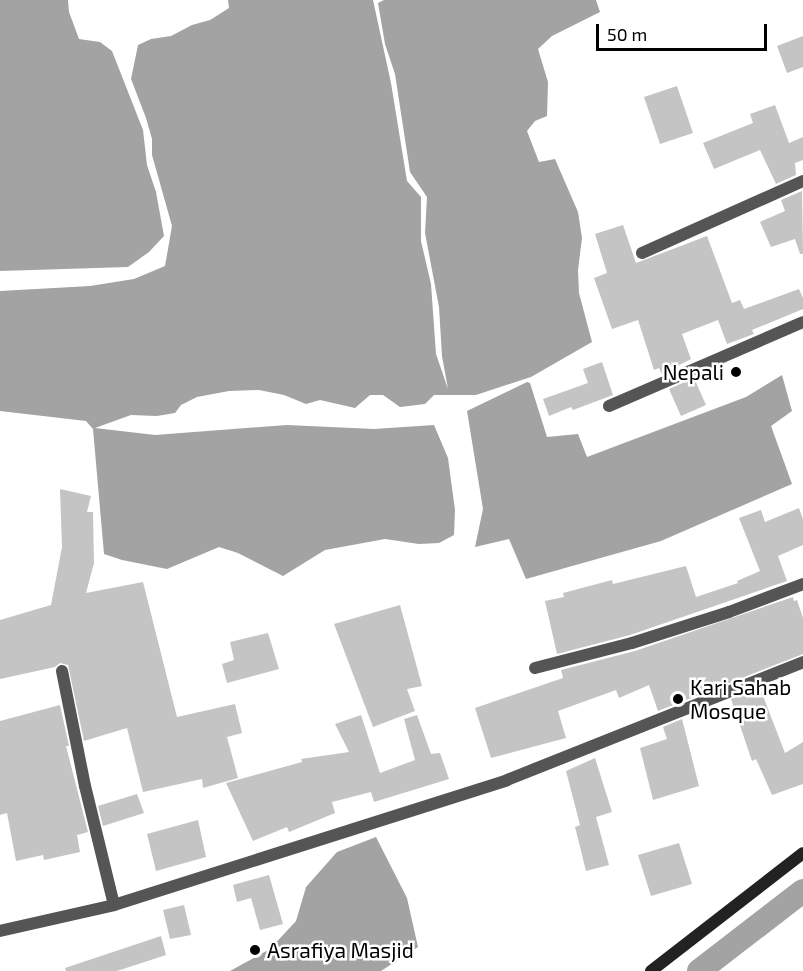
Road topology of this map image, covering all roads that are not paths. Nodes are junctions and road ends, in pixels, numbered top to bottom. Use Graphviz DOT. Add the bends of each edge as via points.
graph roads {
  1 [pos="803,181"];
  2 [pos="642,253"];
  3 [pos="803,322"];
  4 [pos="609,406"];
  5 [pos="803,584"];
  6 [pos="803,662"];
  7 [pos="535,668"];
  8 [pos="62,671"];
  9 [pos="803,853"];
  10 [pos="114,905"];
  11 [pos="0,931"];
  12 [pos="651,971"];
  1 -- 2 [label="street"];
  3 -- 4 [label="street"];
  5 -- 7 [label="street" via="632,643"];
  6 -- 10 [label="street" via="507,780"];
  8 -- 10 [label="street"];
  9 -- 12 [label="main road"];
  10 -- 11 [label="street"];
}
